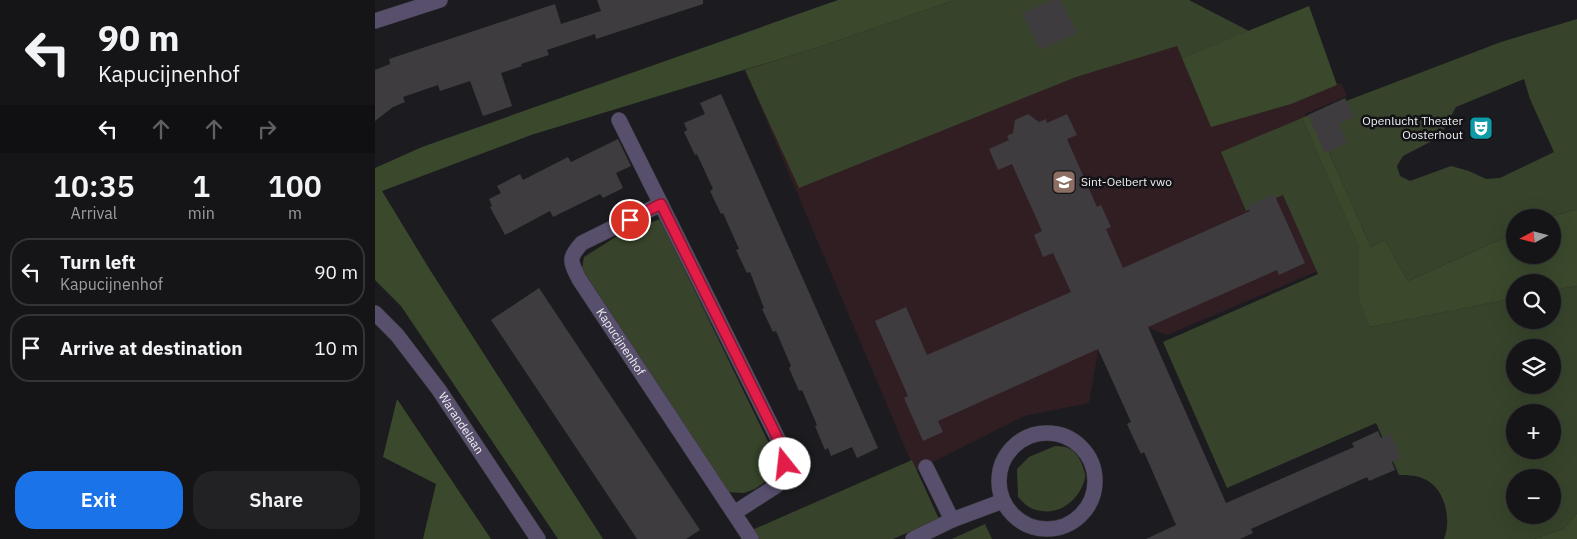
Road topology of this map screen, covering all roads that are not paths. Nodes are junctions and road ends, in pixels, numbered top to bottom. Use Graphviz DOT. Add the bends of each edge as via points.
graph roads {
  1 [pos="439,0"];
  2 [pos="375,21"];
  3 [pos="619,120"];
  4 [pos="661,204"];
  5 [pos="375,313"];
  6 [pos="926,467"];
  7 [pos="1003,501"];
  8 [pos="734,513"];
  9 [pos="952,520"];
  10 [pos="538,539"];
  11 [pos="751,539"];
  12 [pos="913,539"];
  1 -- 2 [label="street"];
  3 -- 4 [label="street"];
  4 -- 8 [label="street" via="785,453 786,475 776,486"];
  4 -- 8 [label="street, Kapucijnenhof" via="582,243 573,252 571,264"];
  5 -- 10 [label="street, Warandelaan" via="397,335 439,390"];
  6 -- 9 [label="street"];
  7 -- 7 [label="street" via="1011,514 1035,527 1054,529 1069,524 1081,515 1095,487 1094,471 1088,456 1077,443 1063,435 1048,432 1031,434 1006,454 999,469 998,485"];
  7 -- 9 [label="street"];
  8 -- 11 [label="street, Kapucijnenhof"];
  9 -- 12 [label="street"];
}
